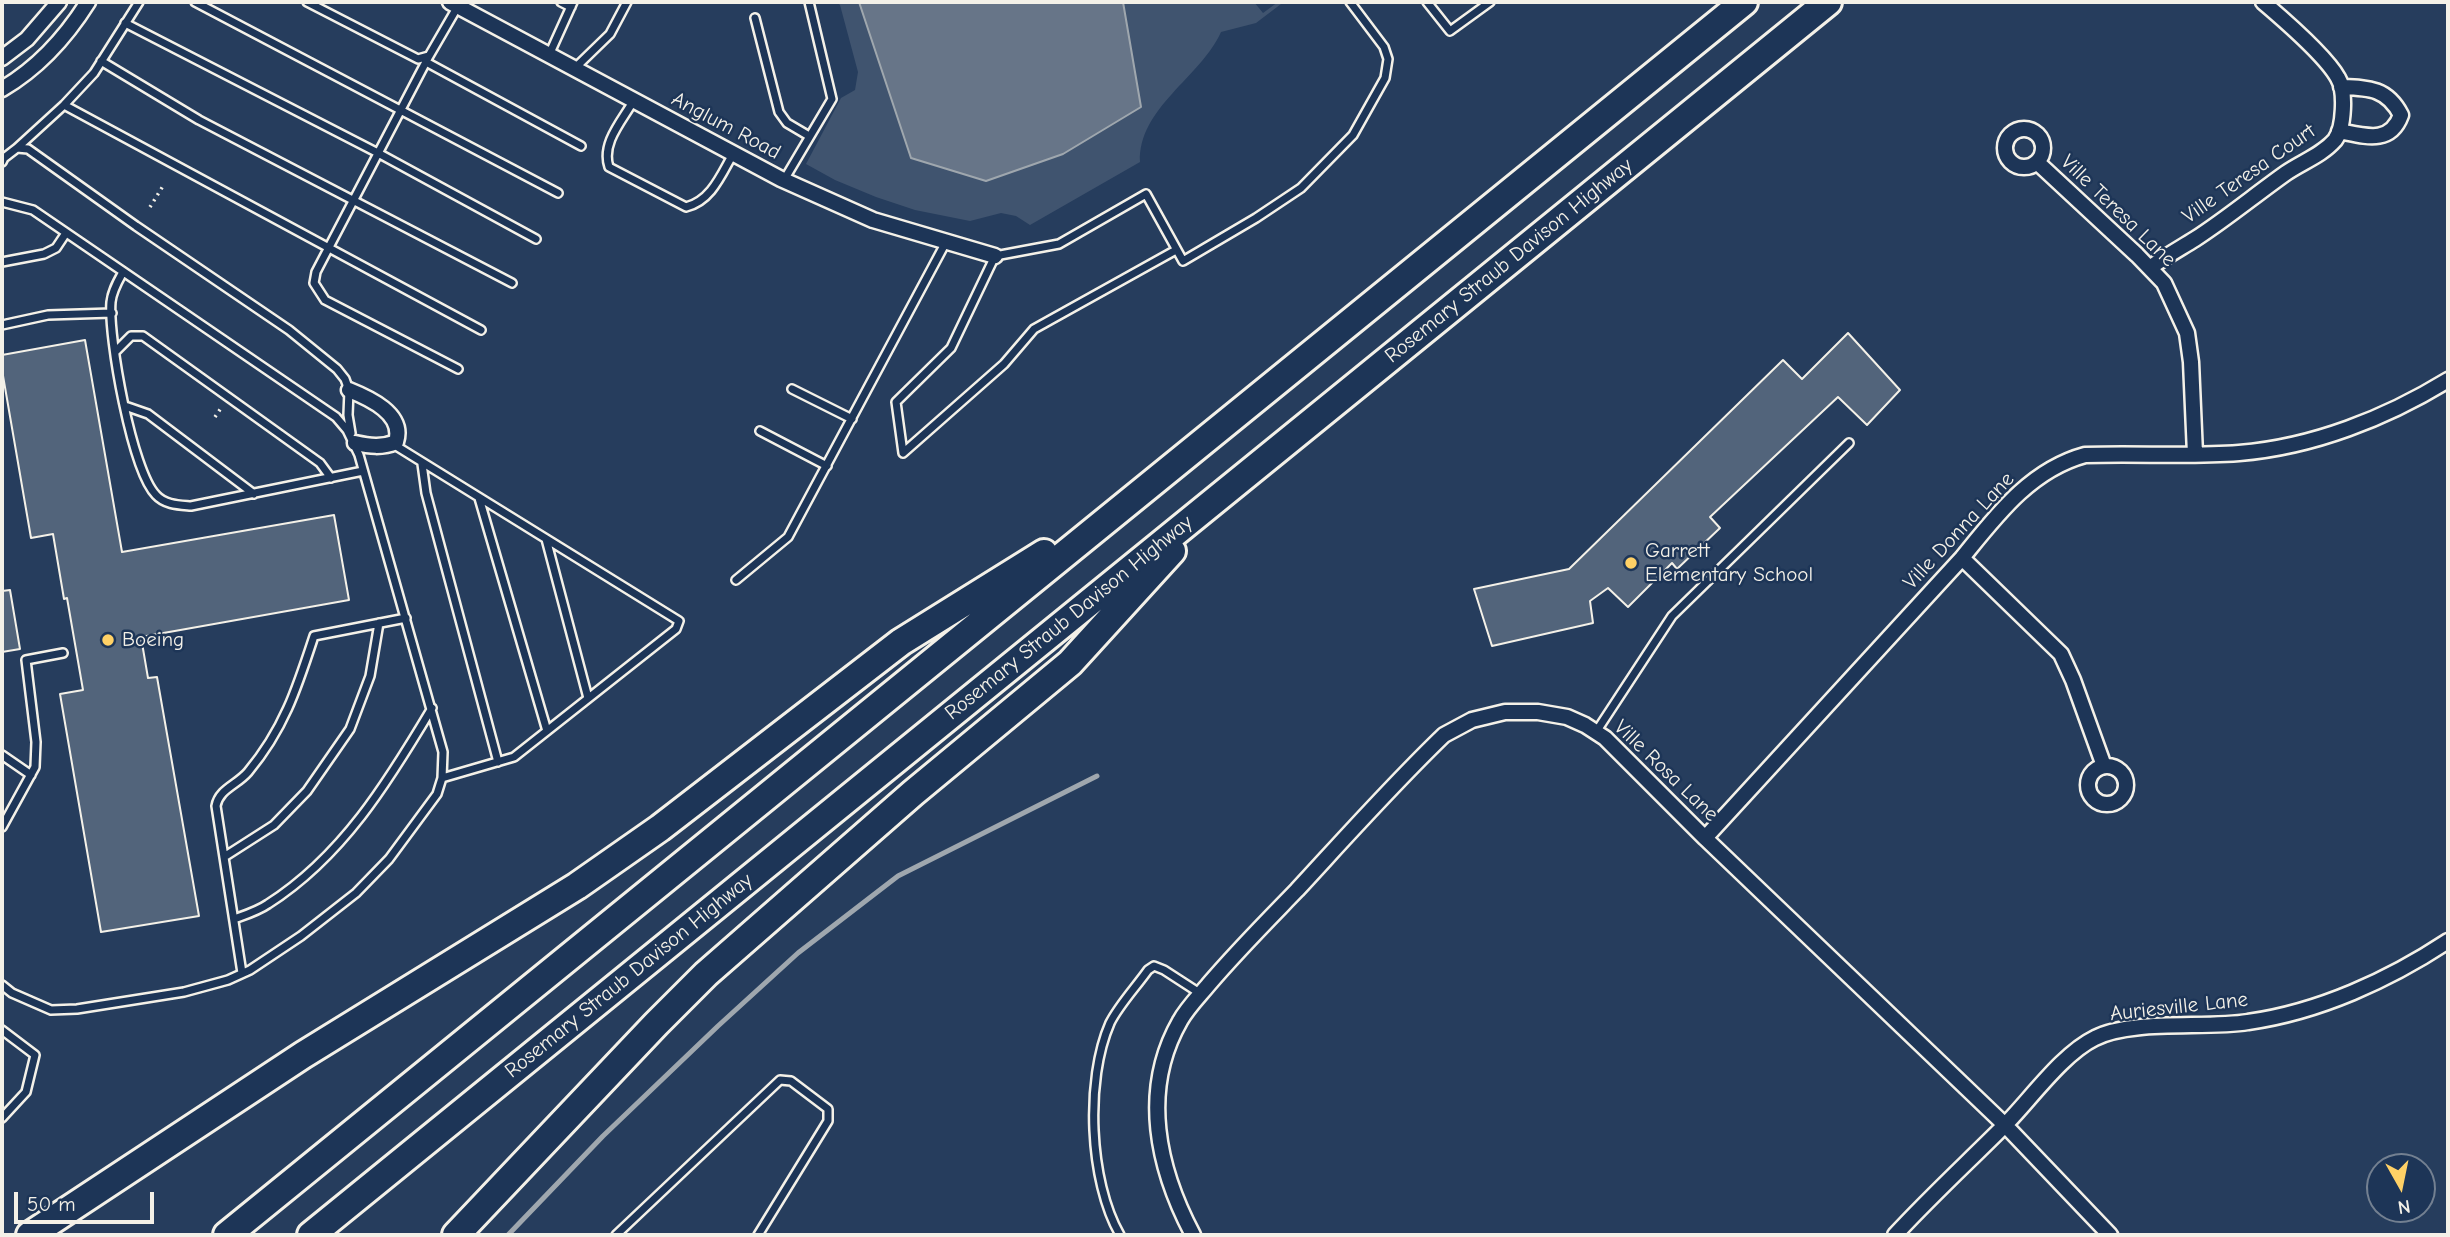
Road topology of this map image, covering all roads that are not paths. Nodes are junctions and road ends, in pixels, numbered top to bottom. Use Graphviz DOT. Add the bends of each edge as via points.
graph roads {
  1 [pos="58,2"];
  2 [pos="88,2"];
  3 [pos="139,2"];
  4 [pos="195,2"];
  5 [pos="307,2"];
  6 [pos="561,2"];
  7 [pos="627,2"];
  8 [pos="809,2"];
  9 [pos="1350,2"];
  10 [pos="1427,2"];
  11 [pos="1490,2"];
  12 [pos="1744,2"];
  13 [pos="1828,2"];
  14 [pos="2263,2"];
  15 [pos="454,4"];
  16 [pos="572,4"];
  17 [pos="755,18"];
  18 [pos="125,23"];
  19 [pos="549,55"];
  20 [pos="2,58"];
  21 [pos="428,59"];
  22 [pos="101,61"];
  23 [pos="575,68"];
  24 [pos="2341,87"];
  25 [pos="2,89"];
  26 [pos="634,100"];
  27 [pos="64,106"];
  28 [pos="400,111"];
  29 [pos="2339,131"];
  30 [pos="809,136"];
  31 [pos="581,146"];
  32 [pos="17,148"];
  33 [pos="378,153"];
  34 [pos="734,153"];
  35 [pos="2,162"];
  36 [pos="2038,163"];
  37 [pos="784,180"];
  38 [pos="558,193"];
  39 [pos="354,199"];
  40 [pos="2,202"];
  41 [pos="66,233"];
  42 [pos="536,239"];
  43 [pos="946,242"];
  44 [pos="328,248"];
  45 [pos="1176,250"];
  46 [pos="995,256"];
  47 [pos="2,262"];
  48 [pos="2150,268"];
  49 [pos="123,272"];
  50 [pos="512,283"];
  51 [pos="112,313"];
  52 [pos="2,325"];
  53 [pos="481,330"];
  54 [pos="115,352"];
  55 [pos="458,369"];
  56 [pos="2448,380"];
  57 [pos="792,389"];
  58 [pos="349,390"];
  59 [pos="125,407"];
  60 [pos="852,419"];
  61 [pos="760,431"];
  62 [pos="355,443"];
  63 [pos="1849,443"];
  64 [pos="393,444"];
  65 [pos="2195,454"];
  66 [pos="422,464"];
  67 [pos="827,466"];
  68 [pos="363,471"];
  69 [pos="331,478"];
  70 [pos="1237,480"];
  71 [pos="1140,492"];
  72 [pos="254,494"];
  73 [pos="479,498"];
  74 [pos="546,539"];
  75 [pos="1962,558"];
  76 [pos="736,580"];
  77 [pos="406,618"];
  78 [pos="380,623"];
  79 [pos="63,653"];
  80 [pos="589,698"];
  81 [pos="432,708"];
  82 [pos="547,731"];
  83 [pos="1596,732"];
  84 [pos="2,755"];
  85 [pos="498,762"];
  86 [pos="2104,766"];
  87 [pos="32,775"];
  88 [pos="442,778"];
  89 [pos="2,827"];
  90 [pos="1704,838"];
  91 [pos="224,857"];
  92 [pos="234,919"];
  93 [pos="2448,941"];
  94 [pos="243,973"];
  95 [pos="2,985"];
  96 [pos="1201,994"];
  97 [pos="2,1030"];
  98 [pos="2,1102"];
  99 [pos="10,1109"];
  100 [pos="2,1118"];
  101 [pos="2005,1125"];
  102 [pos="30,1235"];
  103 [pos="227,1235"];
  104 [pos="311,1235"];
  105 [pos="456,1235"];
  106 [pos="616,1235"];
  107 [pos="758,1235"];
  108 [pos="1120,1235"];
  109 [pos="1193,1235"];
  110 [pos="1895,1235"];
  111 [pos="2110,1235"];
  1 -- 20 [label="street" via="27,39"];
  2 -- 25 [label="street" via="51,52"];
  3 -- 18 [label="lane"];
  4 -- 28 [label="lane"];
  5 -- 21 [label="lane" via="418,59"];
  6 -- 16 [label="lane"];
  7 -- 23 [label="lane" via="610,34"];
  8 -- 30 [label="lane" via="832,99"];
  9 -- 45 [label="lane" via="1388,59 1385,78 1353,135 1301,188 1256,218 1182,261"];
  10 -- 11 [label="lane" via="1450,31"];
  12 -- 71 [label="highway"];
  13 -- 70 [label="highway, Rosemary Straub Davison Highway"];
  14 -- 24 [label="street" via="2321,57"];
  15 -- 19 [label="street, Anglum Road"];
  15 -- 21 [label="lane"];
  16 -- 19 [label="lane"];
  17 -- 30 [label="lane" via="779,111"];
  18 -- 22 [label="lane"];
  18 -- 33 [label="lane"];
  19 -- 23 [label="street, Anglum Road"];
  21 -- 28 [label="lane"];
  21 -- 31 [label="lane"];
  22 -- 27 [label="lane"];
  22 -- 39 [label="lane" via="199,120"];
  23 -- 26 [label="street, Anglum Road"];
  24 -- 29 [label="street, Ville Teresa Court" via="2343,121"];
  24 -- 29 [label="street" via="2380,92 2394,102 2401,115 2396,127 2381,136"];
  26 -- 34 [label="street, Anglum Road"];
  26 -- 34 [label="lane" via="607,147 609,167 686,207 709,194"];
  27 -- 32 [label="lane"];
  27 -- 44 [label="lane"];
  28 -- 33 [label="lane"];
  28 -- 38 [label="lane"];
  29 -- 48 [label="street, Ville Teresa Court" via="2318,155"];
  30 -- 37 [label="lane"];
  32 -- 35 [label="lane"];
  32 -- 58 [label="lane" via="28,149 289,330 337,369"];
  33 -- 39 [label="lane"];
  33 -- 42 [label="lane"];
  34 -- 37 [label="street, Anglum Road"];
  36 -- 48 [label="street, Ville Teresa Lane"];
  37 -- 43 [label="street, Anglum Road" via="873,220"];
  39 -- 44 [label="lane"];
  39 -- 50 [label="lane"];
  40 -- 41 [label="lane" via="33,210"];
  41 -- 47 [label="lane" via="56,248 44,254"];
  41 -- 49 [label="lane"];
  43 -- 46 [label="street, Anglum Road"];
  43 -- 60 [label="lane"];
  44 -- 53 [label="lane"];
  44 -- 55 [label="lane" via="314,283 325,300"];
  45 -- 46 [label="lane" via="1146,194 1059,244"];
  45 -- 46 [label="lane" via="1034,329 1004,364 903,453 896,402 951,348"];
  48 -- 65 [label="street, Ville Teresa Lane" via="2164,284 2186,333 2192,362"];
  49 -- 51 [label="lane" via="113,291"];
  49 -- 62 [label="lane" via="336,417"];
  51 -- 52 [label="lane" via="48,316"];
  51 -- 54 [label="lane"];
  54 -- 59 [label="lane"];
  54 -- 69 [label="lane" via="131,336 143,336 320,463"];
  56 -- 65 [label="street, Ville Donna Lane" via="2411,402 2340,431 2272,448"];
  57 -- 60 [label="lane"];
  58 -- 62 [label="lane" via="348,415"];
  58 -- 64 [label="street" via="385,409 398,435"];
  59 -- 72 [label="lane" via="148,414"];
  59 -- 72 [label="lane" via="146,482 158,497 191,506"];
  60 -- 67 [label="lane"];
  61 -- 67 [label="lane"];
  62 -- 64 [label="street"];
  62 -- 68 [label="lane"];
  63 -- 83 [label="lane" via="1672,616"];
  64 -- 66 [label="lane"];
  65 -- 75 [label="street, Ville Donna Lane" via="2085,455 2063,461 2017,495"];
  66 -- 73 [label="lane"];
  66 -- 85 [label="lane"];
  67 -- 76 [label="lane" via="788,537"];
  68 -- 69 [label="lane"];
  68 -- 77 [label="lane"];
  69 -- 72 [label="lane"];
  70 -- 104 [label="highway, Rosemary Straub Davison Highway"];
  70 -- 105 [label="highway" via="1070,663 706,974"];
  71 -- 102 [label="highway" via="901,642 660,828 577,886 303,1055"];
  71 -- 103 [label="highway"];
  73 -- 74 [label="lane"];
  73 -- 82 [label="lane"];
  74 -- 80 [label="lane"];
  74 -- 80 [label="lane" via="679,621 676,629"];
  75 -- 86 [label="street" via="2061,654"];
  75 -- 90 [label="street, Ville Donna Lane"];
  77 -- 78 [label="lane"];
  77 -- 81 [label="lane"];
  78 -- 91 [label="lane" via="370,676 350,729 307,791 274,825"];
  78 -- 91 [label="lane" via="314,636 279,731 246,774 218,796 215,806"];
  79 -- 87 [label="lane" via="26,660 36,742"];
  80 -- 82 [label="lane"];
  81 -- 88 [label="lane" via="443,752"];
  81 -- 92 [label="lane" via="354,828 317,867 267,906"];
  82 -- 85 [label="lane" via="514,757"];
  83 -- 90 [label="street, Ville Rosa Lane"];
  83 -- 96 [label="street, Ville Rosa Lane" via="1567,717 1505,712 1472,720 1444,735"];
  84 -- 87 [label="lane"];
  85 -- 88 [label="lane"];
  87 -- 89 [label="lane"];
  88 -- 94 [label="lane" via="437,794 389,859 356,893"];
  90 -- 101 [label="street, Ville Rosa Lane"];
  91 -- 92 [label="lane"];
  92 -- 94 [label="lane"];
  93 -- 101 [label="street, Auriesville Lane" via="2373,983 2284,1015 2246,1023 2137,1029 2096,1037 2061,1065"];
  94 -- 95 [label="lane" via="184,992 77,1009 51,1010"];
  96 -- 108 [label="lane" via="1154,966 1111,1023 1094,1096 1095,1146 1113,1224"];
  96 -- 109 [label="street, Ville Rosa Lane" via="1180,1021 1158,1091 1157,1132 1164,1166"];
  97 -- 99 [label="lane" via="35,1055 26,1092"];
  98 -- 99 [label="lane"];
  99 -- 100 [label="lane"];
  101 -- 110 [label="street, Auriesville Lane"];
  101 -- 111 [label="street, Ville Rosa Lane"];
  106 -- 107 [label="lane" via="780,1080 791,1081 828,1109 828,1121"];
}
